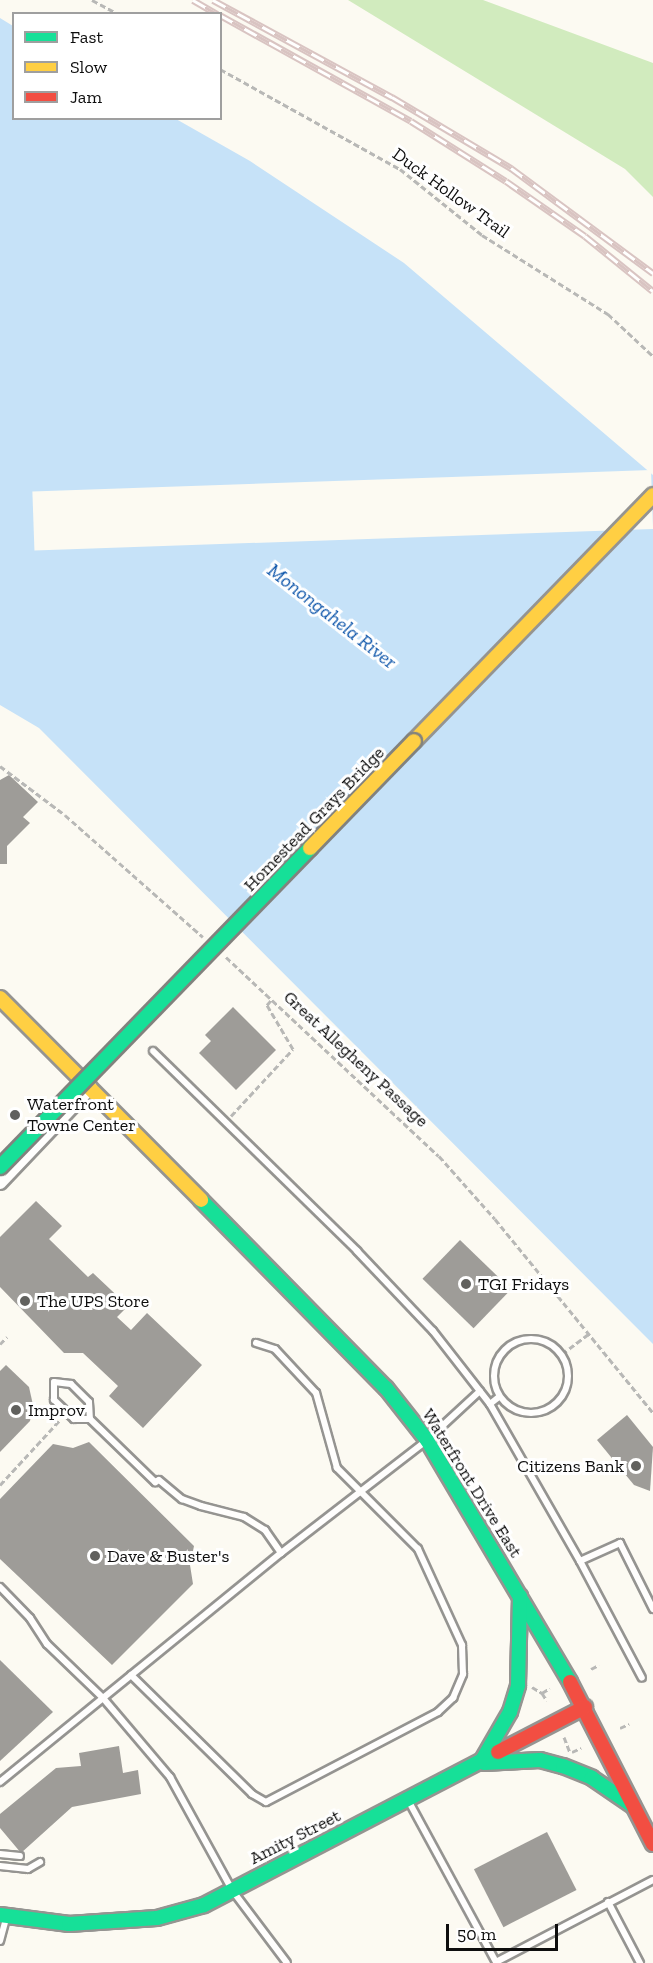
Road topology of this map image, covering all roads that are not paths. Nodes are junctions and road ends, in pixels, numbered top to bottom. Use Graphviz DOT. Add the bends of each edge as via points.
graph roads {
  1 [pos="653,495"];
  2 [pos="0,998"];
  3 [pos="153,1051"];
  4 [pos="91,1088"];
  5 [pos="0,1167"];
  6 [pos="0,1183"];
  7 [pos="256,1343"];
  8 [pos="480,1391"];
  9 [pos="499,1397"];
  10 [pos="490,1404"];
  11 [pos="90,1419"];
  12 [pos="427,1440"];
  13 [pos="359,1492"];
  14 [pos="281,1553"];
  15 [pos="580,1561"];
  16 [pos="0,1587"];
  17 [pos="520,1595"];
  18 [pos="653,1609"];
  19 [pos="131,1675"];
  20 [pos="642,1678"];
  21 [pos="103,1698"];
  22 [pos="585,1707"];
  23 [pos="480,1763"];
  24 [pos="0,1782"];
  25 [pos="408,1800"];
  26 [pos="633,1807"];
  27 [pos="653,1844"];
  28 [pos="0,1854"];
  29 [pos="20,1856"];
  30 [pos="39,1862"];
  31 [pos="0,1866"];
  32 [pos="653,1880"];
  33 [pos="232,1890"];
  34 [pos="608,1902"];
  35 [pos="3,1916"];
  36 [pos="0,1941"];
  37 [pos="287,1963"];
  38 [pos="640,1963"];
  1 -- 5 [label="street, Homestead Grays Bridge, bridge"];
  2 -- 4 [label="street, Waterfront Drive East"];
  3 -- 8 [label="lane" via="357,1251 433,1331"];
  4 -- 6 [label="street"];
  4 -- 12 [label="street, Waterfront Drive East" via="354,1355"];
  7 -- 13 [label="lane" via="275,1349 316,1393 337,1468"];
  8 -- 10 [label="lane"];
  8 -- 12 [label="lane"];
  9 -- 9 [label="lane" via="518,1412 542,1413 562,1399 569,1376 562,1353 547,1341 527,1338 509,1344 497,1359 493,1379"];
  9 -- 10 [label="lane"];
  10 -- 15 [label="lane"];
  11 -- 11 [label="lane" via="89,1402 71,1384 54,1382 54,1400 74,1419"];
  11 -- 14 [label="lane" via="155,1482 159,1480 182,1499 244,1517 265,1530"];
  12 -- 13 [label="lane"];
  12 -- 17 [label="street, Waterfront Drive East"];
  13 -- 14 [label="lane"];
  13 -- 19 [label="lane" via="418,1549 462,1645 463,1674 453,1698 438,1712 266,1802 252,1794"];
  14 -- 19 [label="lane"];
  15 -- 18 [label="lane" via="620,1542"];
  15 -- 20 [label="lane"];
  16 -- 21 [label="lane" via="30,1618 47,1644"];
  17 -- 22 [label="street, Waterfront Drive East"];
  17 -- 23 [label="street" via="518,1685 510,1712"];
  19 -- 21 [label="lane"];
  21 -- 24 [label="lane"];
  21 -- 33 [label="lane" via="170,1777"];
  22 -- 23 [label="street, Amity Street"];
  22 -- 26 [label="street, Waterfront Drive East"];
  23 -- 25 [label="street, Amity Street"];
  23 -- 26 [label="street" via="540,1760 563,1766 592,1778"];
  25 -- 33 [label="street, Amity Street"];
  25 -- 34 [label="lane" via="496,1962"];
  26 -- 27 [label="street, Waterfront Drive East"];
  28 -- 29 [label="lane"];
  30 -- 31 [label="lane" via="28,1869"];
  32 -- 34 [label="lane"];
  33 -- 35 [label="street, Amity Street" via="204,1905 157,1918 69,1924"];
  33 -- 37 [label="lane"];
  34 -- 38 [label="lane"];
  35 -- 36 [label="lane"];
}
